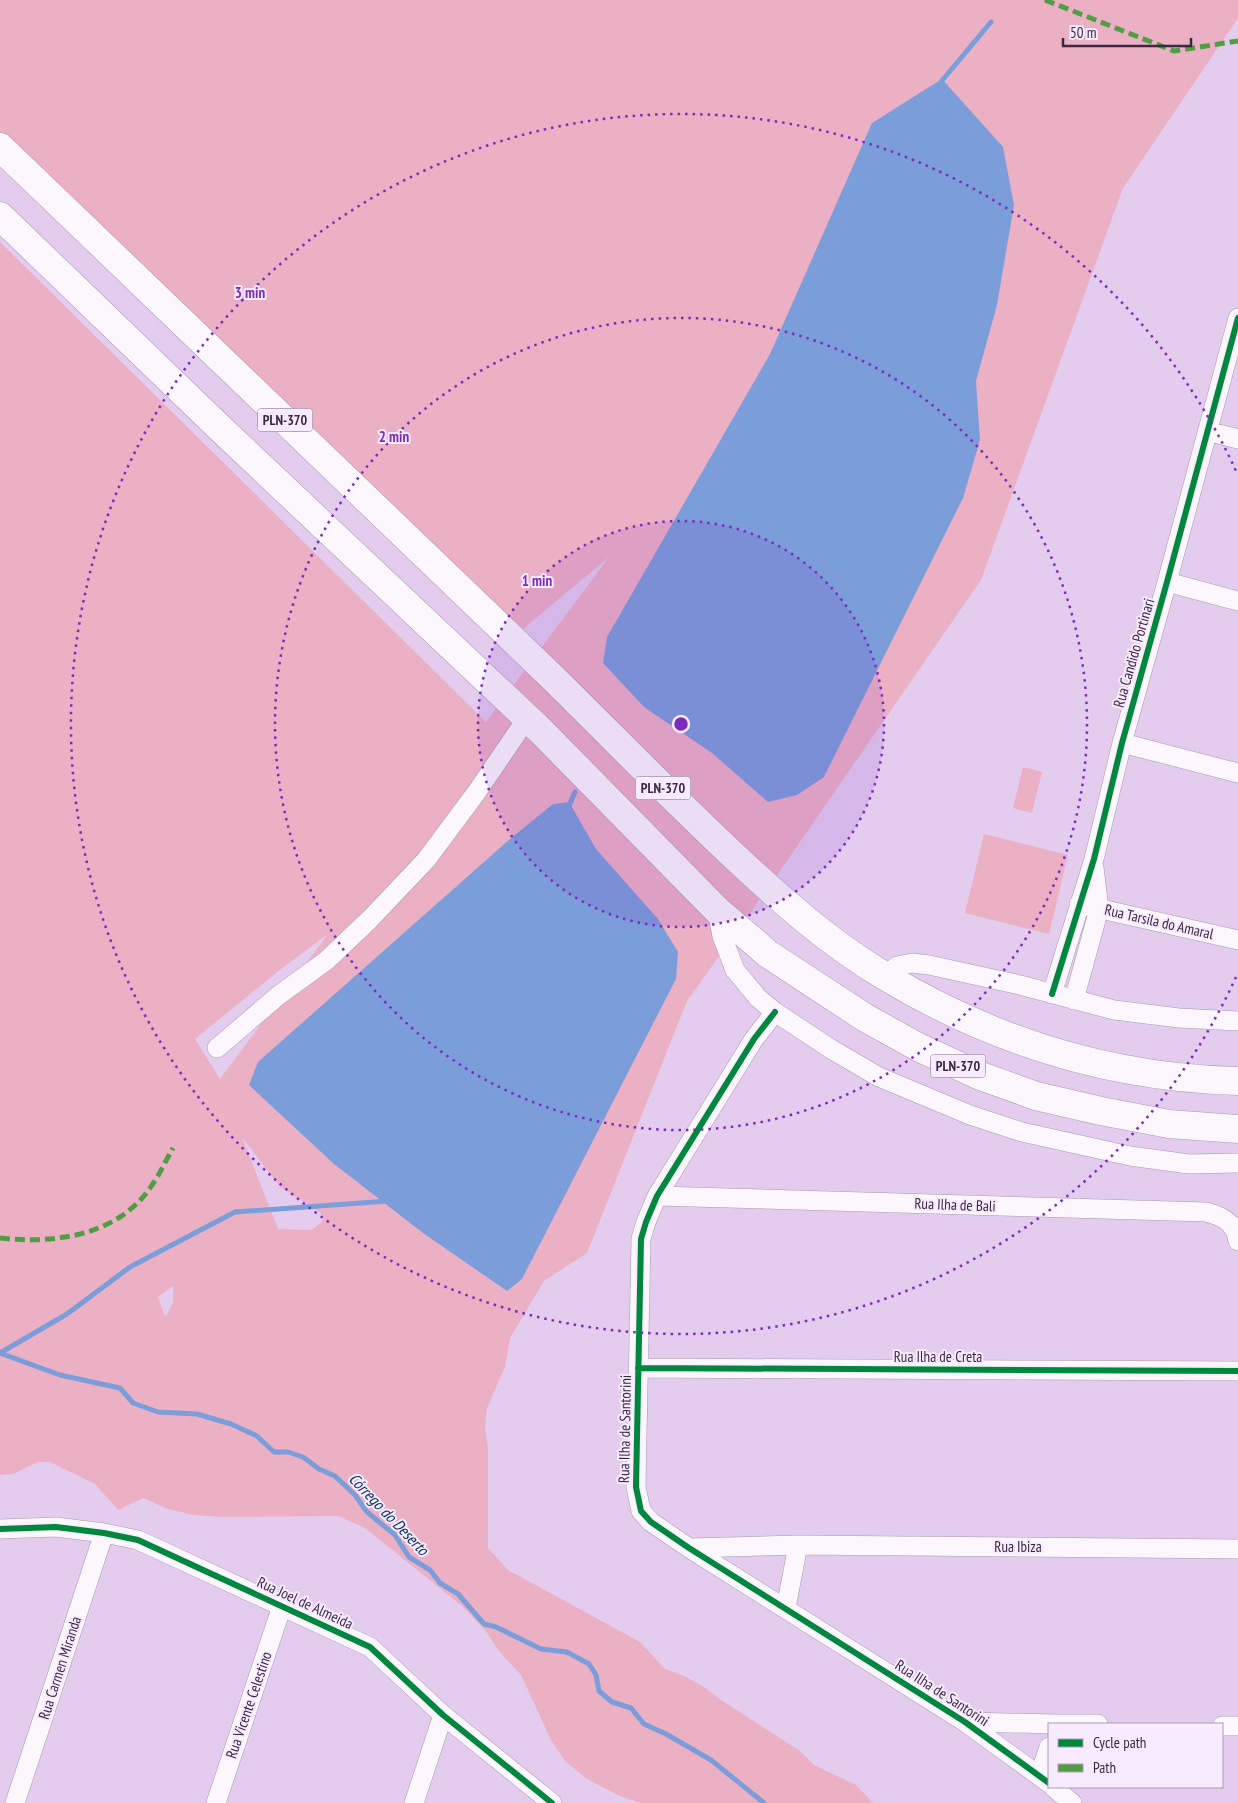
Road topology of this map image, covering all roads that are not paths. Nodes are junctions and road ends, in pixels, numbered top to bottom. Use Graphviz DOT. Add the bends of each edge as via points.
graph roads {
  1 [pos="0,147"];
  2 [pos="0,216"];
  3 [pos="1238,318"];
  4 [pos="1207,431"];
  5 [pos="1238,439"];
  6 [pos="1167,582"];
  7 [pos="1238,601"];
  8 [pos="528,717"];
  9 [pos="1122,743"];
  10 [pos="1238,772"];
  11 [pos="1094,859"];
  12 [pos="1079,904"];
  13 [pos="1099,909"];
  14 [pos="717,910"];
  15 [pos="1238,940"];
  16 [pos="885,977"];
  17 [pos="1052,994"];
  18 [pos="1074,1000"];
  19 [pos="775,1012"];
  20 [pos="1238,1021"];
  21 [pos="217,1048"];
  22 [pos="1238,1081"];
  23 [pos="1238,1130"];
  24 [pos="1238,1163"];
  25 [pos="657,1196"];
  26 [pos="1238,1241"];
  27 [pos="638,1368"];
  28 [pos="1238,1370"];
  29 [pos="0,1529"];
  30 [pos="104,1533"];
  31 [pos="798,1545"];
  32 [pos="689,1548"];
  33 [pos="1238,1549"];
  34 [pos="282,1606"];
  35 [pos="786,1608"];
  36 [pos="443,1715"];
  37 [pos="966,1722"];
  38 [pos="1048,1724"];
  39 [pos="1223,1726"];
  40 [pos="1238,1726"];
  41 [pos="1048,1782"];
  42 [pos="1055,1788"];
  43 [pos="16,1803"];
  44 [pos="216,1803"];
  45 [pos="414,1803"];
  46 [pos="552,1803"];
  47 [pos="1072,1803"];
  1 -- 16 [label="main road, PLN-370" via="738,860 801,917"];
  2 -- 8 [label="main road, PLN-370"];
  3 -- 4 [label="street, Rua Candido Portinari"];
  4 -- 5 [label="street"];
  4 -- 6 [label="street, Rua Candido Portinari"];
  6 -- 7 [label="street"];
  6 -- 9 [label="street, Rua Candido Portinari"];
  8 -- 14 [label="main road, PLN-370"];
  8 -- 21 [label="street" via="426,860 327,960 279,994"];
  9 -- 10 [label="street"];
  9 -- 11 [label="street, Rua Candido Portinari"];
  11 -- 12 [label="street, Rua Candido Portinari"];
  11 -- 13 [label="street, Rua Candido Portinari"];
  12 -- 13 [label="street, Rua Tarsila do Amaral"];
  12 -- 17 [label="street, Rua Candido Portinari"];
  13 -- 15 [label="street, Rua Tarsila do Amaral"];
  13 -- 18 [label="street, Rua Candido Portinari"];
  14 -- 19 [label="street" via="722,936 735,970 758,998"];
  14 -- 23 [label="main road, PLN-370" via="768,954 864,1017 918,1047 978,1074 1036,1096 1101,1112 1169,1124"];
  16 -- 17 [label="street" via="897,966 912,963"];
  16 -- 22 [label="main road, PLN-370" via="983,1027 1035,1047 1144,1073"];
  17 -- 18 [label="street"];
  18 -- 20 [label="street" via="1114,1010"];
  19 -- 24 [label="street" via="879,1077 970,1115 1022,1132 1130,1156 1189,1164"];
  19 -- 25 [label="street, Rua Ilha de Santorini" via="754,1039"];
  25 -- 26 [label="street, Rua Ilha de Bali" via="1206,1212 1226,1220 1237,1233"];
  25 -- 27 [label="street, Rua Ilha de Santorini" via="641,1239"];
  27 -- 28 [label="street, Rua Ilha de Creta"];
  27 -- 32 [label="street, Rua Ilha de Santorini" via="637,1499 641,1511 651,1522"];
  29 -- 30 [label="street, Rua Joel de Almeida" via="56,1527"];
  30 -- 34 [label="street, Rua Joel de Almeida" via="138,1540"];
  30 -- 43 [label="street, Rua Carmen Miranda"];
  31 -- 32 [label="street, Rua Ibiza"];
  31 -- 33 [label="street, Rua Ibiza"];
  31 -- 35 [label="street"];
  32 -- 35 [label="street, Rua Ilha de Santorini"];
  34 -- 36 [label="street, Rua Joel de Almeida" via="370,1647"];
  34 -- 44 [label="street, Rua Vicente Celestino"];
  35 -- 37 [label="street, Rua Ilha de Santorini"];
  36 -- 45 [label="street"];
  36 -- 46 [label="street, Rua Joel de Almeida"];
  37 -- 38 [label="street"];
  37 -- 41 [label="street, Rua Ilha de Santorini"];
  39 -- 40 [label="street"];
  42 -- 47 [label="street, Rua Ilha de Santorini"];
}
